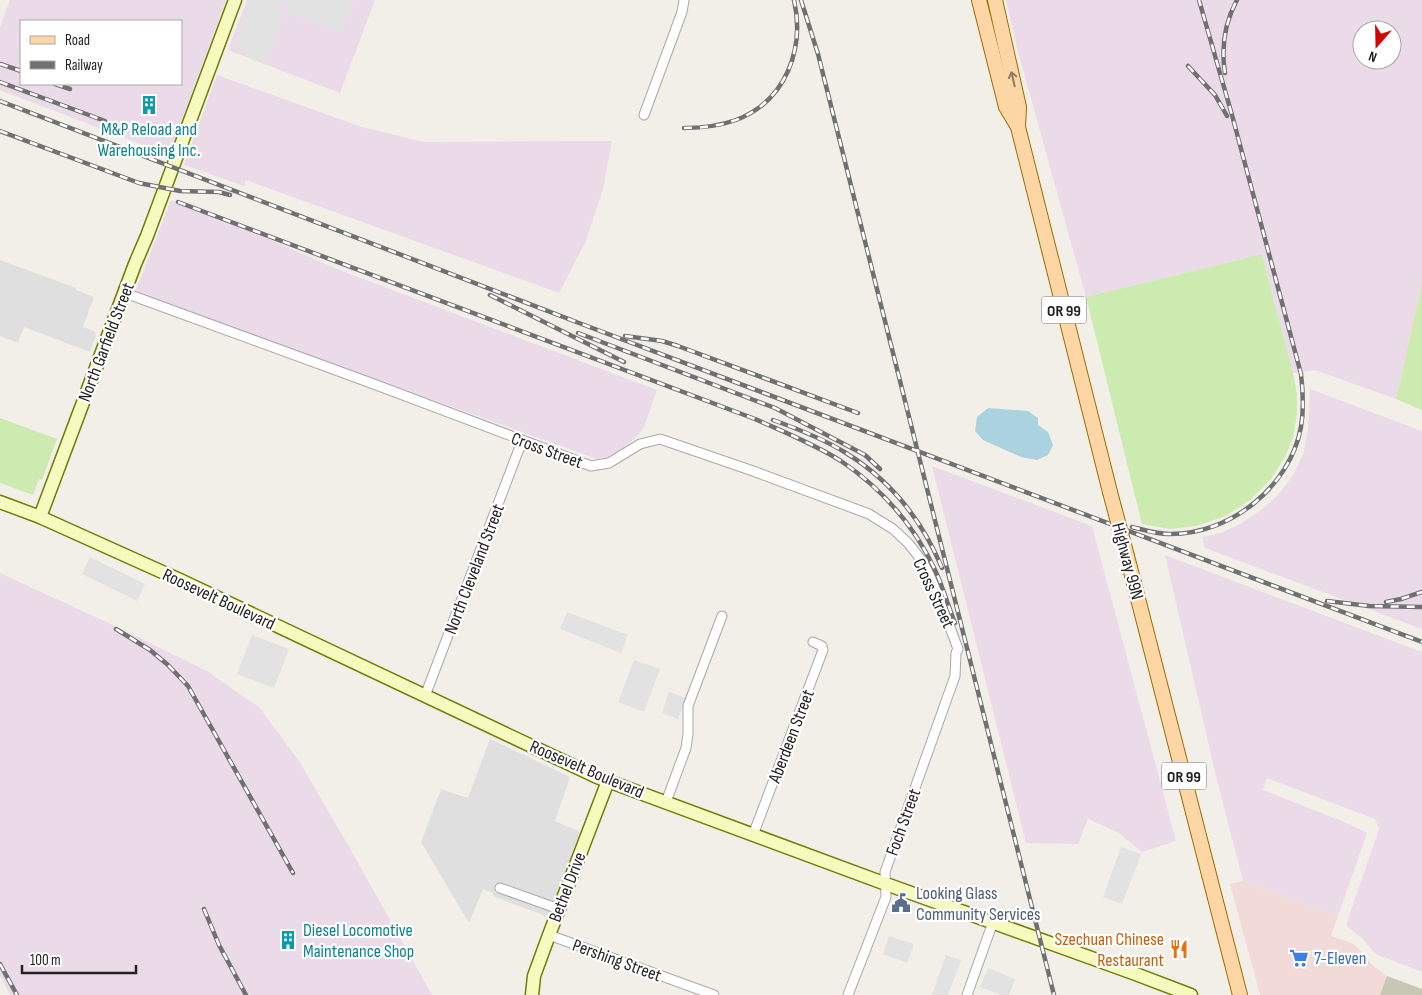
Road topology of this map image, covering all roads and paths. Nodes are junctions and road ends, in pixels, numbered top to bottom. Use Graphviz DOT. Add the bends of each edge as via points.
graph roads {
  1 [pos="235,0"];
  2 [pos="684,0"];
  3 [pos="979,0"];
  4 [pos="995,0"];
  5 [pos="644,115"];
  6 [pos="1018,127"];
  7 [pos="125,293"];
  8 [pos="522,441"];
  9 [pos="0,502"];
  10 [pos="40,516"];
  11 [pos="722,616"];
  12 [pos="813,642"];
  13 [pos="958,648"];
  14 [pos="425,696"];
  15 [pos="608,781"];
  16 [pos="666,802"];
  17 [pos="753,835"];
  18 [pos="886,884"];
  19 [pos="500,888"];
  20 [pos="559,909"];
  21 [pos="993,922"];
  22 [pos="549,935"];
  23 [pos="532,995"];
  24 [pos="714,995"];
  25 [pos="848,995"];
  26 [pos="967,995"];
  27 [pos="1191,995"];
  28 [pos="1240,995"];
  1 -- 7 [label="main road, North Garfield Street"];
  2 -- 5 [label="street"];
  3 -- 6 [label="main road, OR 99" via="1006,107"];
  6 -- 4 [label="main road, OR 99, one-way" via="1019,107"];
  6 -- 28 [label="main road, Highway 99N / OR 99, bridge"];
  7 -- 8 [label="street, Cross Street"];
  7 -- 10 [label="main road, North Garfield Street"];
  8 -- 13 [label="street, Cross Street" via="591,466 609,463 640,444 660,439 869,514 893,529 923,562"];
  8 -- 14 [label="street, North Cleveland Street"];
  9 -- 10 [label="main road, Roosevelt Boulevard"];
  10 -- 14 [label="main road, Roosevelt Boulevard"];
  11 -- 16 [label="street" via="688,706 688,742"];
  12 -- 17 [label="street, Aberdeen Street" via="822,646 822,650"];
  13 -- 18 [label="street, Foch Street" via="955,676 885,872"];
  14 -- 15 [label="main road, Roosevelt Boulevard"];
  15 -- 16 [label="main road, Roosevelt Boulevard"];
  15 -- 20 [label="main road, Bethel Drive"];
  16 -- 17 [label="main road, Roosevelt Boulevard"];
  17 -- 18 [label="main road, Roosevelt Boulevard"];
  18 -- 21 [label="main road, Roosevelt Boulevard"];
  18 -- 25 [label="street, Foch Street" via="886,897"];
  19 -- 20 [label="street"];
  20 -- 22 [label="main road, Bethel Drive"];
  21 -- 26 [label="street"];
  21 -- 27 [label="main road, Roosevelt Boulevard"];
  22 -- 23 [label="main road, Bethel Drive" via="534,976"];
  22 -- 24 [label="street, Pershing Street"];
}
